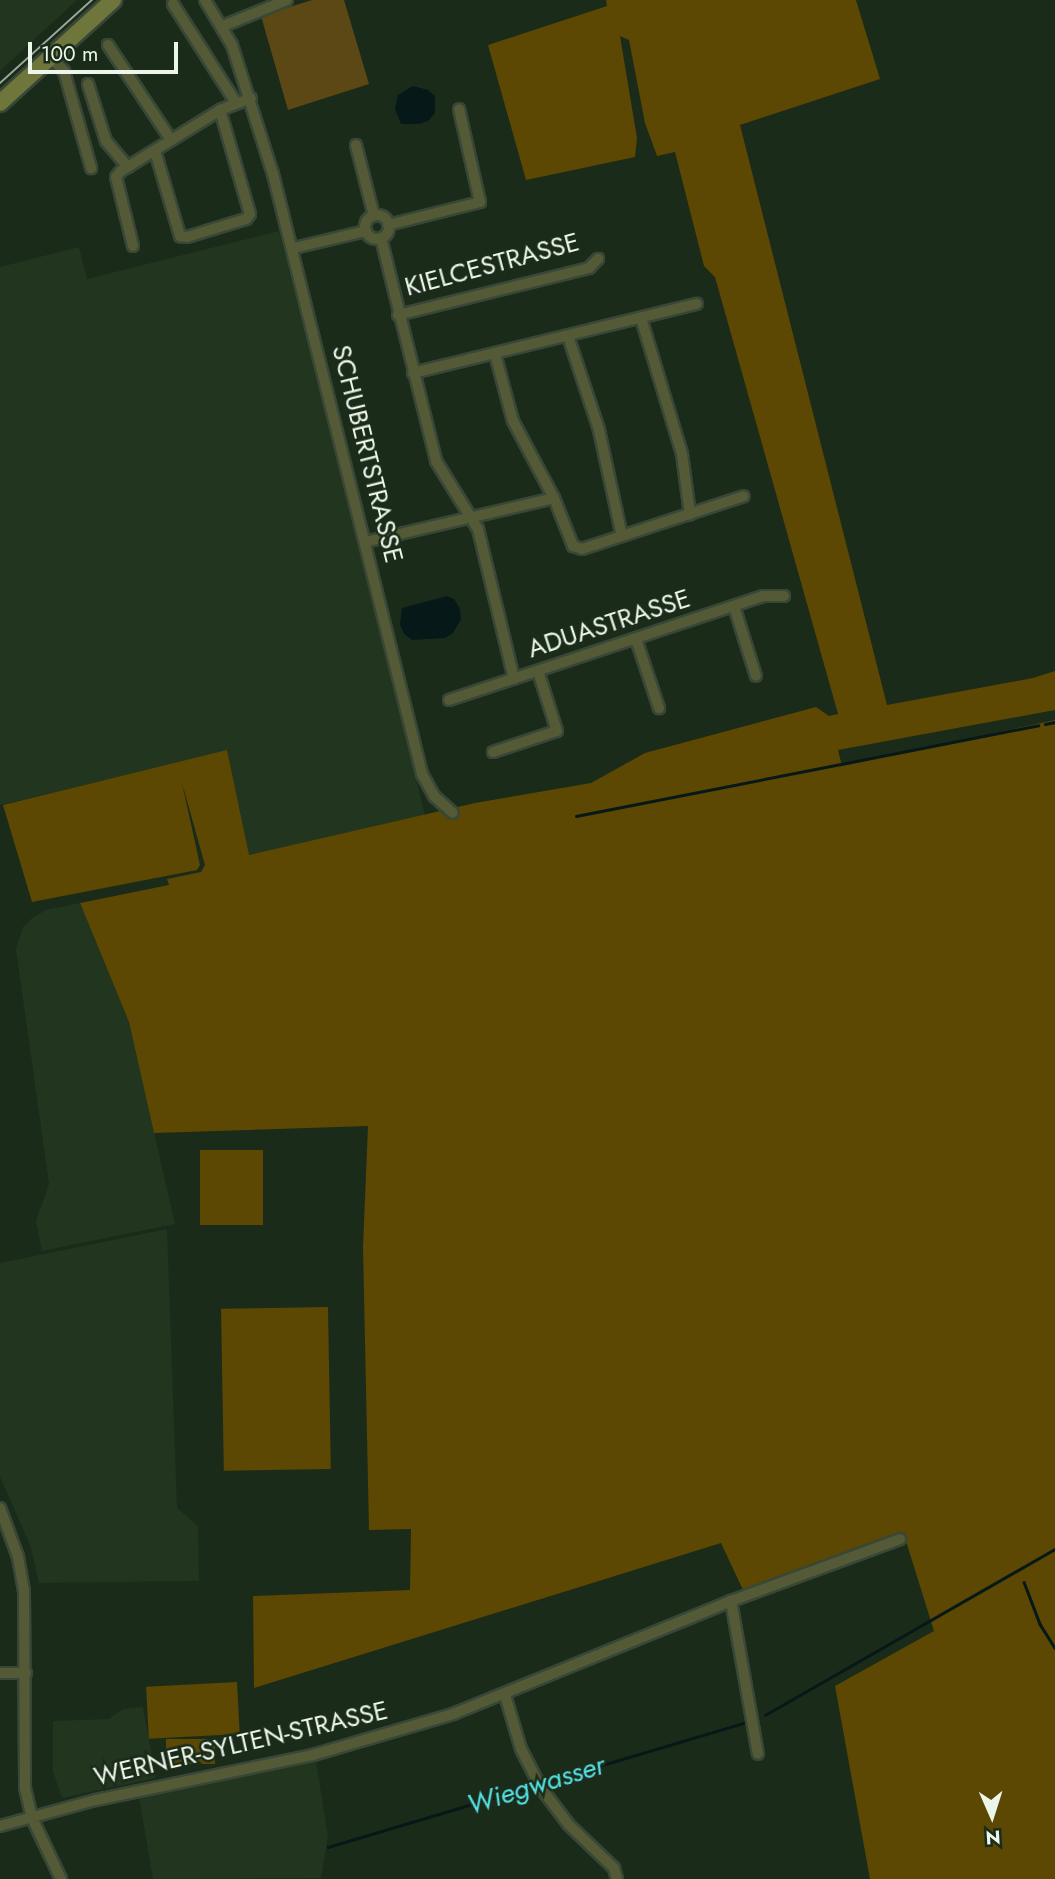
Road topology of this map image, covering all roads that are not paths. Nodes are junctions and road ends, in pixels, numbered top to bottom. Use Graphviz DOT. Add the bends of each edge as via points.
graph roads {
  1 [pos="113,0"];
  2 [pos="205,0"];
  3 [pos="287,0"];
  4 [pos="173,4"];
  5 [pos="223,26"];
  6 [pos="108,45"];
  7 [pos="50,57"];
  8 [pos="88,84"];
  9 [pos="251,98"];
  10 [pos="0,103"];
  11 [pos="236,103"];
  12 [pos="459,109"];
  13 [pos="220,110"];
  14 [pos="171,140"];
  15 [pos="356,145"];
  16 [pos="155,150"];
  17 [pos="128,167"];
  18 [pos="91,168"];
  19 [pos="374,216"];
  20 [pos="388,225"];
  21 [pos="366,231"];
  22 [pos="381,238"];
  23 [pos="133,246"];
  24 [pos="294,248"];
  25 [pos="598,259"];
  26 [pos="697,304"];
  27 [pos="398,314"];
  28 [pos="641,318"];
  29 [pos="568,336"];
  30 [pos="495,354"];
  31 [pos="413,373"];
  32 [pos="744,496"];
  33 [pos="554,498"];
  34 [pos="690,514"];
  35 [pos="472,517"];
  36 [pos="622,536"];
  37 [pos="365,542"];
  38 [pos="784,596"];
  39 [pos="734,606"];
  40 [pos="636,639"];
  41 [pos="538,671"];
  42 [pos="756,676"];
  43 [pos="514,679"];
  44 [pos="449,700"];
  45 [pos="659,708"];
  46 [pos="493,752"];
  47 [pos="453,813"];
  48 [pos="0,1508"];
  49 [pos="900,1539"];
  50 [pos="731,1601"];
  51 [pos="0,1673"];
  52 [pos="26,1673"];
  53 [pos="505,1695"];
  54 [pos="758,1754"];
  55 [pos="32,1818"];
  56 [pos="0,1826"];
  57 [pos="61,1879"];
  58 [pos="617,1879"];
  1 -- 7 [label="main road"];
  2 -- 5 [label="street, SCHUBERTSTRASSE"];
  3 -- 5 [label="street"];
  4 -- 11 [label="street"];
  5 -- 9 [label="street, SCHUBERTSTRASSE"];
  6 -- 14 [label="street"];
  7 -- 10 [label="main road"];
  7 -- 18 [label="street" via="64,71"];
  8 -- 17 [label="street" via="106,141"];
  9 -- 11 [label="street"];
  9 -- 24 [label="street, SCHUBERTSTRASSE"];
  11 -- 13 [label="street"];
  12 -- 20 [label="street" via="480,202"];
  13 -- 14 [label="street"];
  13 -- 16 [label="street" via="250,214 246,219 180,236"];
  14 -- 16 [label="street"];
  15 -- 19 [label="street"];
  16 -- 17 [label="street"];
  17 -- 23 [label="street" via="116,177"];
  19 -- 20 [label="street" via="382,216"];
  19 -- 21 [label="street" via="366,223"];
  20 -- 22 [label="street"];
  21 -- 22 [label="street" via="374,239"];
  21 -- 24 [label="street"];
  22 -- 27 [label="street"];
  24 -- 37 [label="street, SCHUBERTSTRASSE"];
  25 -- 27 [label="street, KIELCESTRASSE" via="589,268"];
  26 -- 28 [label="street"];
  27 -- 31 [label="street"];
  28 -- 29 [label="street"];
  28 -- 34 [label="street" via="681,454"];
  29 -- 30 [label="street"];
  29 -- 36 [label="street" via="599,430"];
  30 -- 31 [label="street"];
  30 -- 33 [label="street" via="513,421"];
  31 -- 35 [label="street" via="436,461"];
  32 -- 34 [label="street"];
  33 -- 35 [label="street"];
  33 -- 36 [label="street" via="573,546 582,549"];
  34 -- 36 [label="street"];
  35 -- 37 [label="street"];
  35 -- 43 [label="street"];
  37 -- 47 [label="street, SCHUBERTSTRASSE" via="422,775 434,796"];
  38 -- 39 [label="street, ADUASTRASSE" via="763,596"];
  39 -- 40 [label="street, ADUASTRASSE"];
  39 -- 42 [label="street"];
  40 -- 41 [label="street, ADUASTRASSE"];
  40 -- 45 [label="street"];
  41 -- 43 [label="street, ADUASTRASSE"];
  41 -- 46 [label="street" via="557,731"];
  43 -- 44 [label="street, ADUASTRASSE"];
  48 -- 52 [label="street" via="18,1557 24,1591"];
  49 -- 50 [label="street, WERNER-SYLTEN-STRASSE"];
  50 -- 53 [label="street, WERNER-SYLTEN-STRASSE"];
  50 -- 54 [label="street"];
  51 -- 52 [label="street"];
  52 -- 55 [label="street" via="25,1788"];
  53 -- 55 [label="street, WERNER-SYLTEN-STRASSE" via="326,1752 96,1800"];
  53 -- 58 [label="street" via="521,1749 538,1782 569,1825 614,1868"];
  55 -- 56 [label="street, WERNER-SYLTEN-STRASSE"];
  55 -- 57 [label="street"];
}
